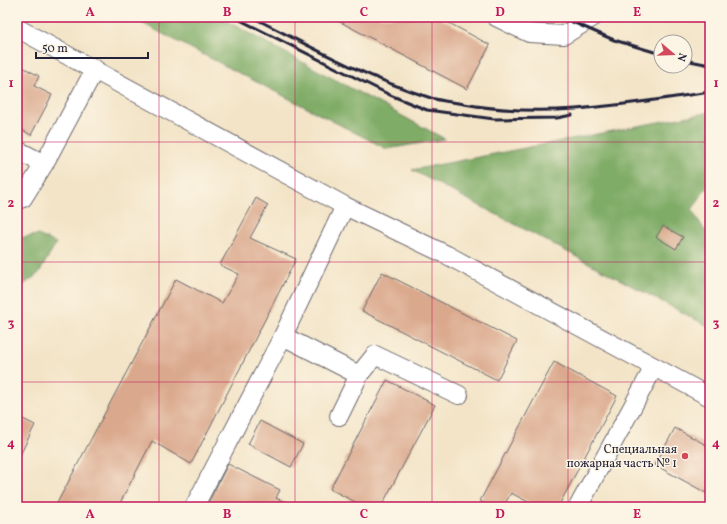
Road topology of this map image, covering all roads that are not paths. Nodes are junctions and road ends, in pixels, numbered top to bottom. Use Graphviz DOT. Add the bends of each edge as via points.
graph roads {
  1 [pos="496,17"];
  2 [pos="593,17"];
  3 [pos="17,28"];
  4 [pos="95,69"];
  5 [pos="17,150"];
  6 [pos="44,164"];
  7 [pos="17,200"];
  8 [pos="345,206"];
  9 [pos="283,336"];
  10 [pos="654,367"];
  11 [pos="359,375"];
  12 [pos="459,395"];
  13 [pos="710,397"];
  14 [pos="339,416"];
  15 [pos="194,507"];
  16 [pos="578,507"];
  1 -- 2 [label="lane" via="529,34 564,35"];
  3 -- 4 [label="lane"];
  4 -- 6 [label="lane"];
  4 -- 8 [label="lane"];
  5 -- 6 [label="lane"];
  6 -- 7 [label="lane" via="23,198"];
  8 -- 9 [label="lane"];
  8 -- 10 [label="lane" via="447,255"];
  9 -- 11 [label="lane"];
  9 -- 15 [label="lane"];
  10 -- 13 [label="lane"];
  10 -- 16 [label="lane"];
  11 -- 12 [label="lane" via="375,355"];
  11 -- 14 [label="lane"];
}
